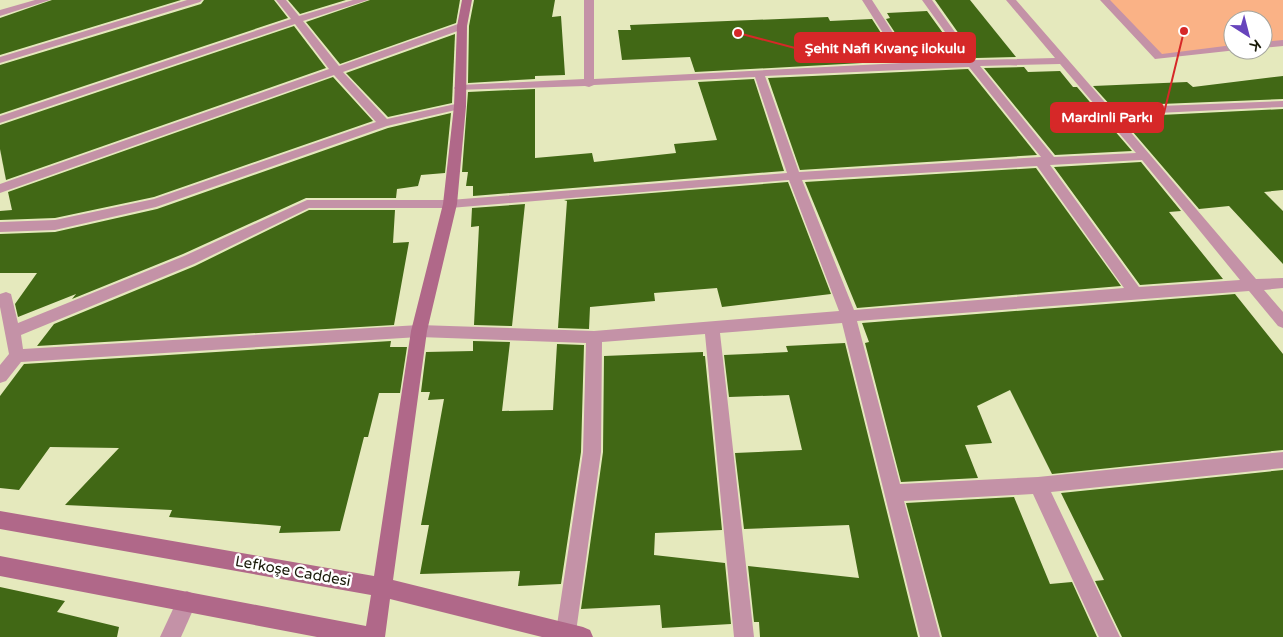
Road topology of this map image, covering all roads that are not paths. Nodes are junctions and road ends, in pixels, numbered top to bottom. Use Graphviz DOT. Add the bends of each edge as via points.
graph roads {
  1 [pos="46,0"];
  2 [pos="197,0"];
  3 [pos="281,0"];
  4 [pos="363,0"];
  5 [pos="467,0"];
  6 [pos="589,0"];
  7 [pos="867,0"];
  8 [pos="927,0"];
  9 [pos="1011,0"];
  10 [pos="1105,0"];
  11 [pos="0,14"];
  12 [pos="296,20"];
  13 [pos="462,26"];
  14 [pos="1223,49"];
  15 [pos="0,60"];
  16 [pos="1064,62"];
  17 [pos="972,63"];
  18 [pos="909,66"];
  19 [pos="335,70"];
  20 [pos="759,74"];
  21 [pos="588,84"];
  22 [pos="460,88"];
  23 [pos="1283,104"];
  24 [pos="460,106"];
  25 [pos="1108,112"];
  26 [pos="0,120"];
  27 [pos="384,123"];
  28 [pos="1145,156"];
  29 [pos="1045,161"];
  30 [pos="794,176"];
  31 [pos="0,189"];
  32 [pos="450,204"];
  33 [pos="0,227"];
  34 [pos="1283,283"];
  35 [pos="1252,284"];
  36 [pos="1135,293"];
  37 [pos="0,301"];
  38 [pos="848,315"];
  39 [pos="1283,322"];
  40 [pos="712,327"];
  41 [pos="419,331"];
  42 [pos="13,332"];
  43 [pos="594,337"];
  44 [pos="17,356"];
  45 [pos="0,376"];
  46 [pos="1283,460"];
  47 [pos="1038,485"];
  48 [pos="893,493"];
  49 [pos="0,520"];
  50 [pos="0,566"];
  51 [pos="383,587"];
  52 [pos="188,601"];
  53 [pos="574,634"];
  54 [pos="170,637"];
  55 [pos="370,637"];
  56 [pos="376,637"];
  57 [pos="744,637"];
  58 [pos="930,637"];
  59 [pos="1110,637"];
  1 -- 11 [label="street"];
  2 -- 15 [label="street"];
  3 -- 12 [label="street"];
  4 -- 12 [label="street"];
  5 -- 13 [label="street"];
  6 -- 21 [label="street"];
  7 -- 18 [label="street"];
  8 -- 17 [label="street"];
  9 -- 16 [label="street"];
  10 -- 14 [label="street" via="1159,57"];
  12 -- 19 [label="street"];
  12 -- 26 [label="street"];
  13 -- 19 [label="street"];
  13 -- 22 [label="street"];
  16 -- 17 [label="street"];
  16 -- 25 [label="street"];
  17 -- 18 [label="street"];
  17 -- 29 [label="street"];
  18 -- 20 [label="street"];
  19 -- 27 [label="street"];
  19 -- 31 [label="street"];
  20 -- 21 [label="street"];
  20 -- 30 [label="street"];
  21 -- 22 [label="street"];
  22 -- 24 [label="street"];
  23 -- 25 [label="street"];
  24 -- 27 [label="street"];
  24 -- 32 [label="street"];
  25 -- 28 [label="street"];
  27 -- 33 [label="street" via="156,203 54,225"];
  28 -- 29 [label="street"];
  28 -- 35 [label="street"];
  29 -- 30 [label="street"];
  29 -- 36 [label="street"];
  30 -- 32 [label="street"];
  30 -- 38 [label="street"];
  32 -- 41 [label="street"];
  32 -- 42 [label="street" via="307,204 189,260"];
  34 -- 35 [label="street"];
  35 -- 36 [label="street"];
  35 -- 39 [label="street"];
  36 -- 38 [label="street"];
  37 -- 42 [label="street" via="6,298"];
  38 -- 40 [label="street"];
  38 -- 48 [label="street"];
  40 -- 43 [label="street"];
  40 -- 57 [label="street"];
  41 -- 43 [label="street"];
  41 -- 44 [label="street"];
  41 -- 51 [label="street"];
  42 -- 44 [label="street"];
  43 -- 53 [label="street" via="592,452"];
  44 -- 45 [label="street"];
  46 -- 47 [label="street"];
  47 -- 48 [label="street"];
  47 -- 59 [label="street"];
  48 -- 58 [label="street"];
  49 -- 51 [label="street, Lefkoşe Caddesi"];
  50 -- 52 [label="street"];
  51 -- 53 [label="street, Lefkoşe Caddesi"];
  51 -- 56 [label="street"];
  52 -- 54 [label="street"];
  52 -- 55 [label="street"];
}
